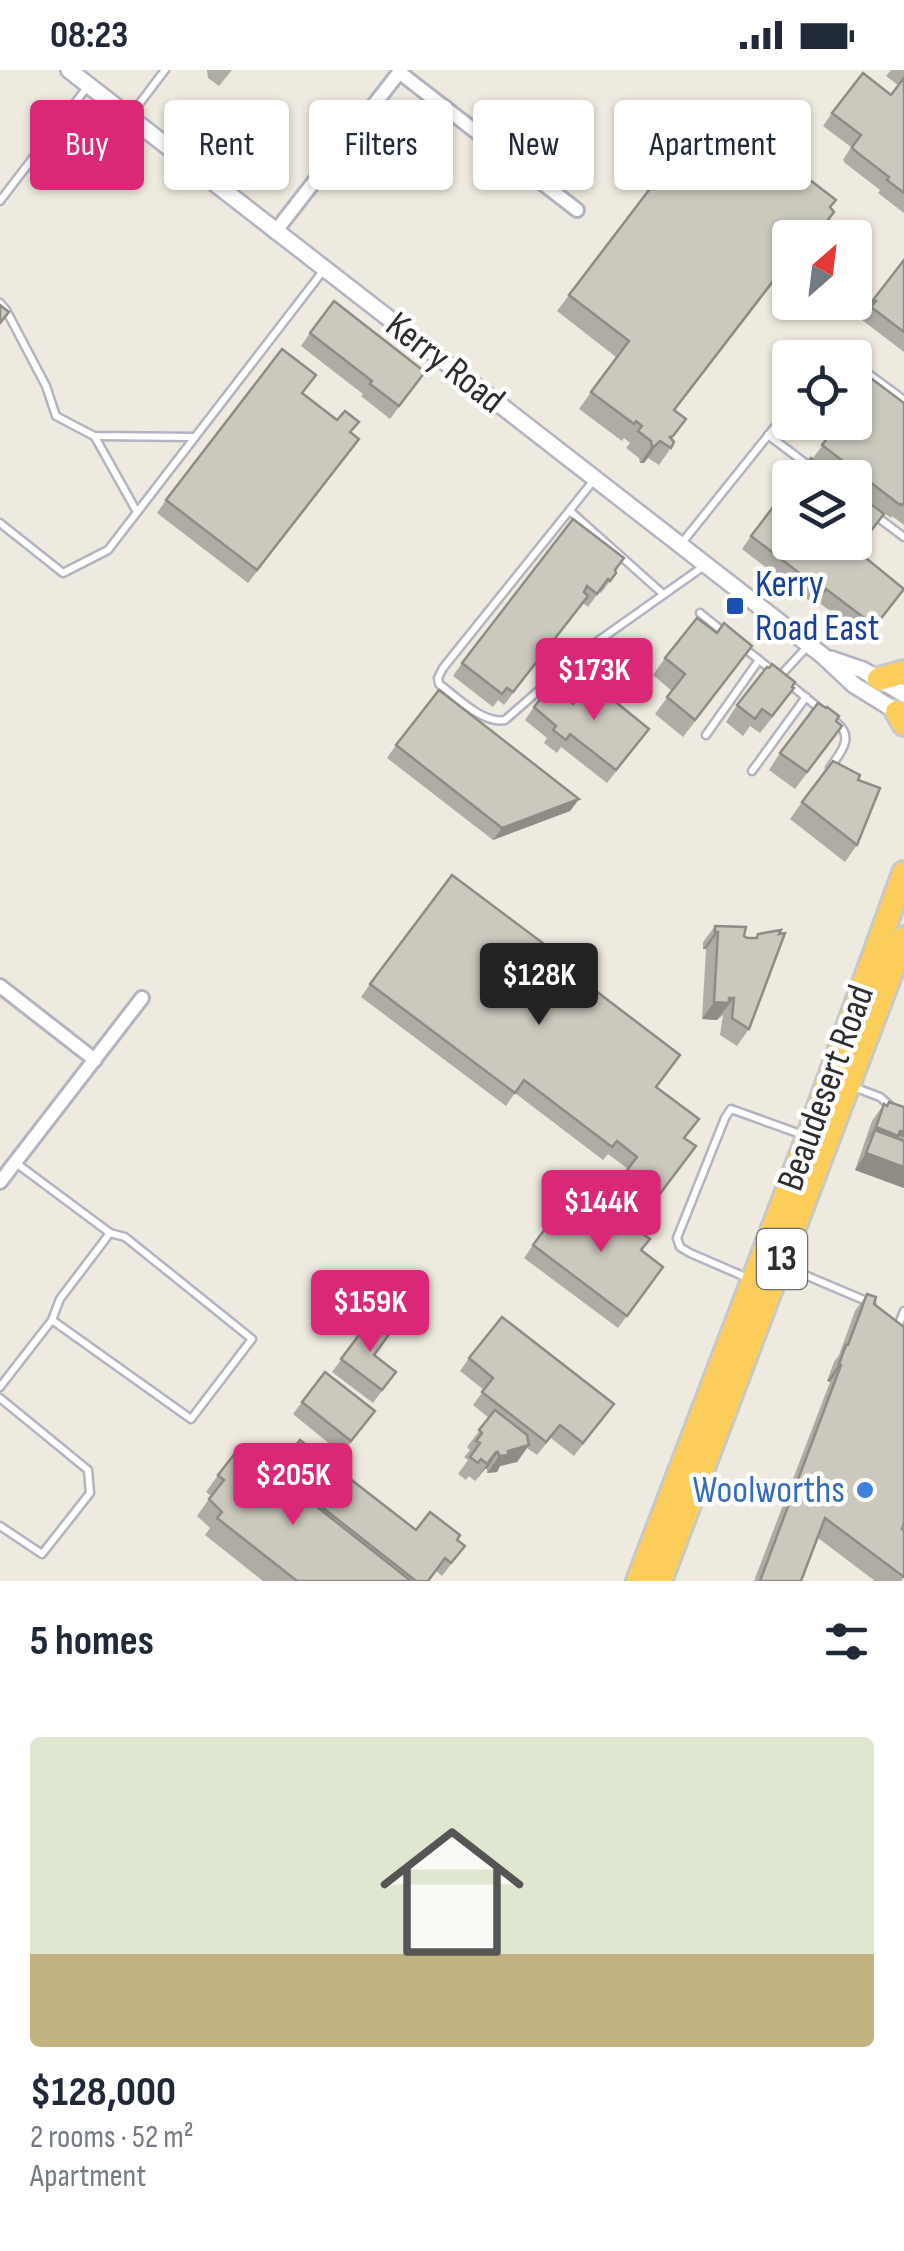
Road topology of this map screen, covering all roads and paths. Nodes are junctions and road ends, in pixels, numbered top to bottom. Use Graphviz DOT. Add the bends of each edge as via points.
graph roads {
  1 [pos="69,70"];
  2 [pos="165,70"];
  3 [pos="400,71"];
  4 [pos="88,85"];
  5 [pos="107,100"];
  6 [pos="142,100"];
  7 [pos="144,129"];
  8 [pos="0,201"];
  9 [pos="577,210"];
  10 [pos="275,232"];
  11 [pos="324,270"];
  12 [pos="0,303"];
  13 [pos="872,376"];
  14 [pos="904,400"];
  15 [pos="772,430"];
  16 [pos="768,435"];
  17 [pos="94,436"];
  18 [pos="195,437"];
  19 [pos="801,460"];
  20 [pos="595,479"];
  21 [pos="570,511"];
  22 [pos="137,512"];
  23 [pos="872,513"];
  24 [pos="0,523"];
  25 [pos="904,536"];
  26 [pos="680,545"];
  27 [pos="705,564"];
  28 [pos="663,593"];
  29 [pos="700,613"];
  30 [pos="815,650"];
  31 [pos="759,660"];
  32 [pos="904,672"];
  33 [pos="780,676"];
  34 [pos="879,679"];
  35 [pos="806,697"];
  36 [pos="902,712"];
  37 [pos="706,735"];
  38 [pos="752,771"];
  39 [pos="826,773"];
  40 [pos="904,873"];
  41 [pos="904,938"];
  42 [pos="0,986"];
  43 [pos="142,998"];
  44 [pos="96,1060"];
  45 [pos="848,1085"];
  46 [pos="904,1118"];
  47 [pos="808,1137"];
  48 [pos="15,1162"];
  49 [pos="0,1182"];
  50 [pos="110,1233"];
  51 [pos="780,1265"];
  52 [pos="754,1281"];
  53 [pos="904,1311"];
  54 [pos="52,1320"];
  55 [pos="902,1326"];
  56 [pos="0,1387"];
  57 [pos="0,1398"];
  58 [pos="0,1526"];
  59 [pos="638,1581"];
  60 [pos="660,1581"];
  1 -- 4 [label="street, Kerry Road"];
  2 -- 6 [label="lane"];
  3 -- 9 [label="street"];
  3 -- 10 [label="street"];
  4 -- 5 [label="street, Kerry Road"];
  4 -- 8 [label="lane"];
  7 -- 10 [label="street, Kerry Road"];
  10 -- 11 [label="street, Kerry Road"];
  11 -- 18 [label="lane"];
  11 -- 20 [label="street, Kerry Road"];
  12 -- 17 [label="lane" via="56,416"];
  13 -- 14 [label="lane"];
  15 -- 16 [label="lane"];
  16 -- 19 [label="lane"];
  16 -- 26 [label="lane"];
  17 -- 18 [label="lane"];
  17 -- 22 [label="lane"];
  18 -- 22 [label="lane"];
  20 -- 21 [label="lane"];
  20 -- 26 [label="street, Kerry Road"];
  21 -- 28 [label="lane"];
  21 -- 28 [label="lane" via="443,668 439,684 485,718 505,720"];
  22 -- 24 [label="lane" via="108,550 63,573"];
  23 -- 25 [label="lane"];
  26 -- 27 [label="street, Kerry Road"];
  27 -- 28 [label="lane"];
  27 -- 30 [label="street, Kerry Road"];
  29 -- 31 [label="lane"];
  30 -- 33 [label="lane"];
  30 -- 34 [label="street, Kerry Road"];
  30 -- 36 [label="street, Kerry Road" via="854,685"];
  31 -- 33 [label="lane"];
  31 -- 37 [label="lane"];
  32 -- 34 [label="highway"];
  33 -- 35 [label="lane"];
  34 -- 36 [label="street, Kerry Road"];
  35 -- 38 [label="lane"];
  35 -- 39 [label="lane" via="846,736"];
  40 -- 47 [label="highway, Beaudesert Road / 13"];
  41 -- 45 [label="highway, Beaudesert Road / 13"];
  42 -- 44 [label="street"];
  43 -- 44 [label="street"];
  44 -- 48 [label="street"];
  45 -- 46 [label="lane" via="880,1097"];
  45 -- 51 [label="highway, Beaudesert Road / 13"];
  47 -- 52 [label="highway, Beaudesert Road / 13"];
  47 -- 52 [label="lane" via="731,1109 677,1238 690,1254"];
  48 -- 49 [label="street"];
  48 -- 50 [label="lane"];
  50 -- 54 [label="lane"];
  50 -- 54 [label="lane" via="125,1237 252,1339 191,1419"];
  51 -- 55 [label="lane" via="855,1294"];
  51 -- 60 [label="highway, Beaudesert Road / 13"];
  52 -- 59 [label="highway, Beaudesert Road / 13"];
  53 -- 55 [label="lane"];
  54 -- 56 [label="lane"];
  57 -- 58 [label="lane" via="88,1470 90,1493 42,1554"];
}
